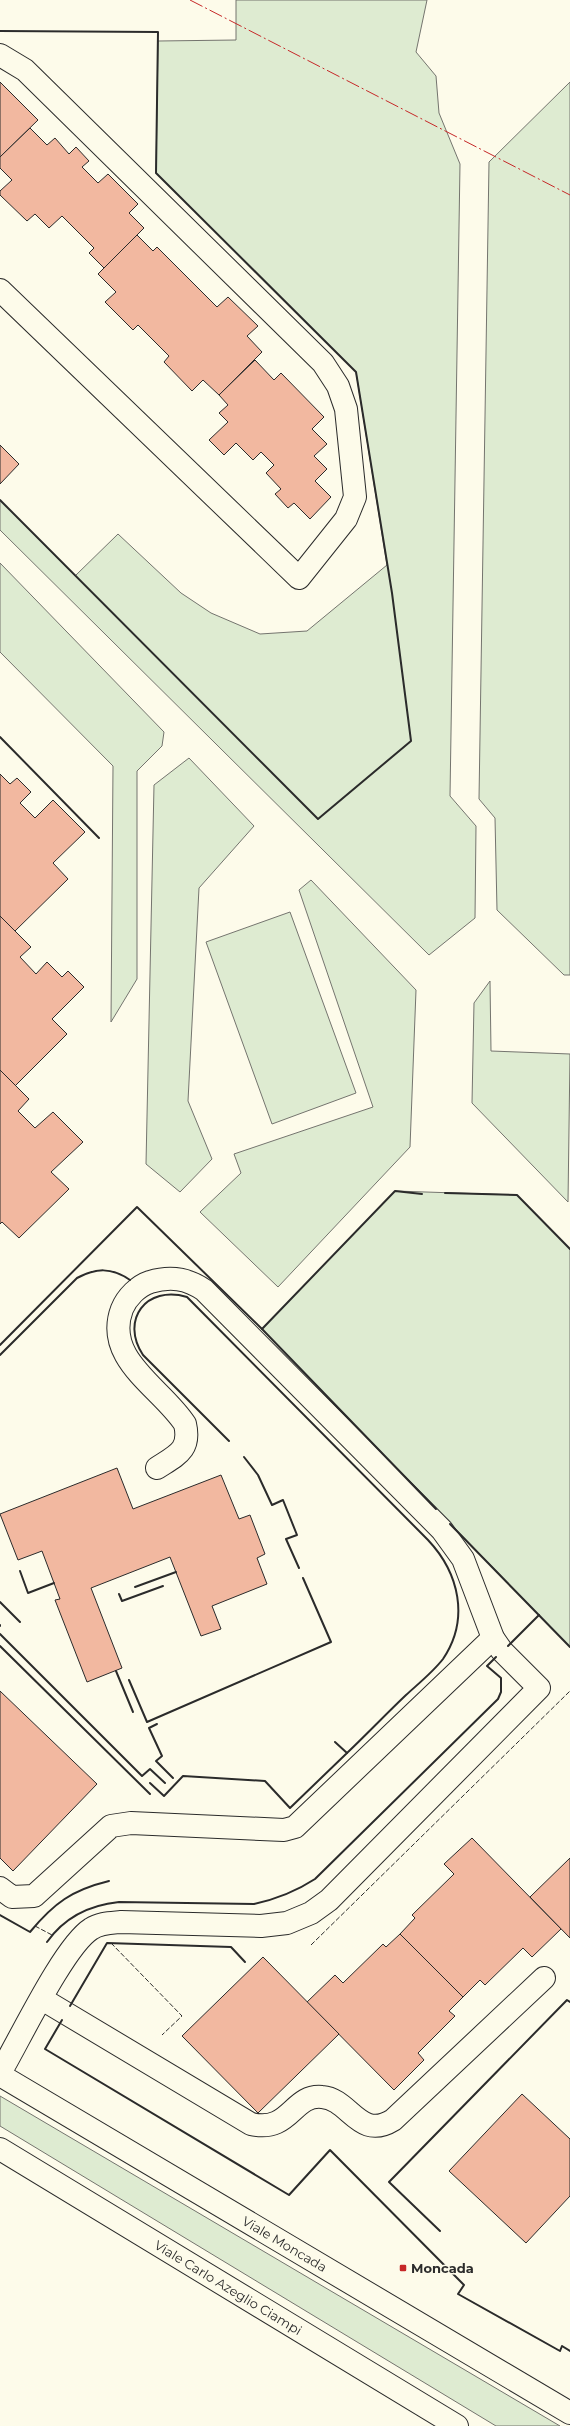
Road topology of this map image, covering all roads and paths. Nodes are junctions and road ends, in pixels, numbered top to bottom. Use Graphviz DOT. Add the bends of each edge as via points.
graph roads {
  1 [pos="0,55"];
  2 [pos="0,290"];
  3 [pos="157,1468"];
  4 [pos="493,1638"];
  5 [pos="0,1888"];
  6 [pos="544,1978"];
  7 [pos="42,1999"];
  8 [pos="0,2074"];
  9 [pos="0,2149"];
  10 [pos="570,2413"];
  11 [pos="457,2426"];
  1 -- 2 [label="main road" via="25,70 323,363 338,386 346,409 355,497 346,519 299,578"];
  3 -- 4 [label="main road" via="186,1445 185,1424 127,1358 120,1345 118,1320 123,1306 144,1284 176,1278 192,1282 204,1290 442,1530 465,1564"];
  4 -- 5 [label="main road" via="295,1827 284,1830 131,1823 110,1826 34,1896 12,1897"];
  4 -- 7 [label="main road" via="502,1651 539,1688 329,1900 311,1913 287,1923 261,1926 105,1923 92,1928 70,1951"];
  6 -- 7 [label="main road" via="393,2120 378,2126 363,2122 332,2099 323,2097 313,2097 304,2101 280,2122 270,2126 251,2124"];
  7 -- 8 [label="main road"];
  8 -- 10 [label="main road, Viale Moncada"];
  9 -- 11 [label="main road, Viale Carlo Azeglio Ciampi"];
}
